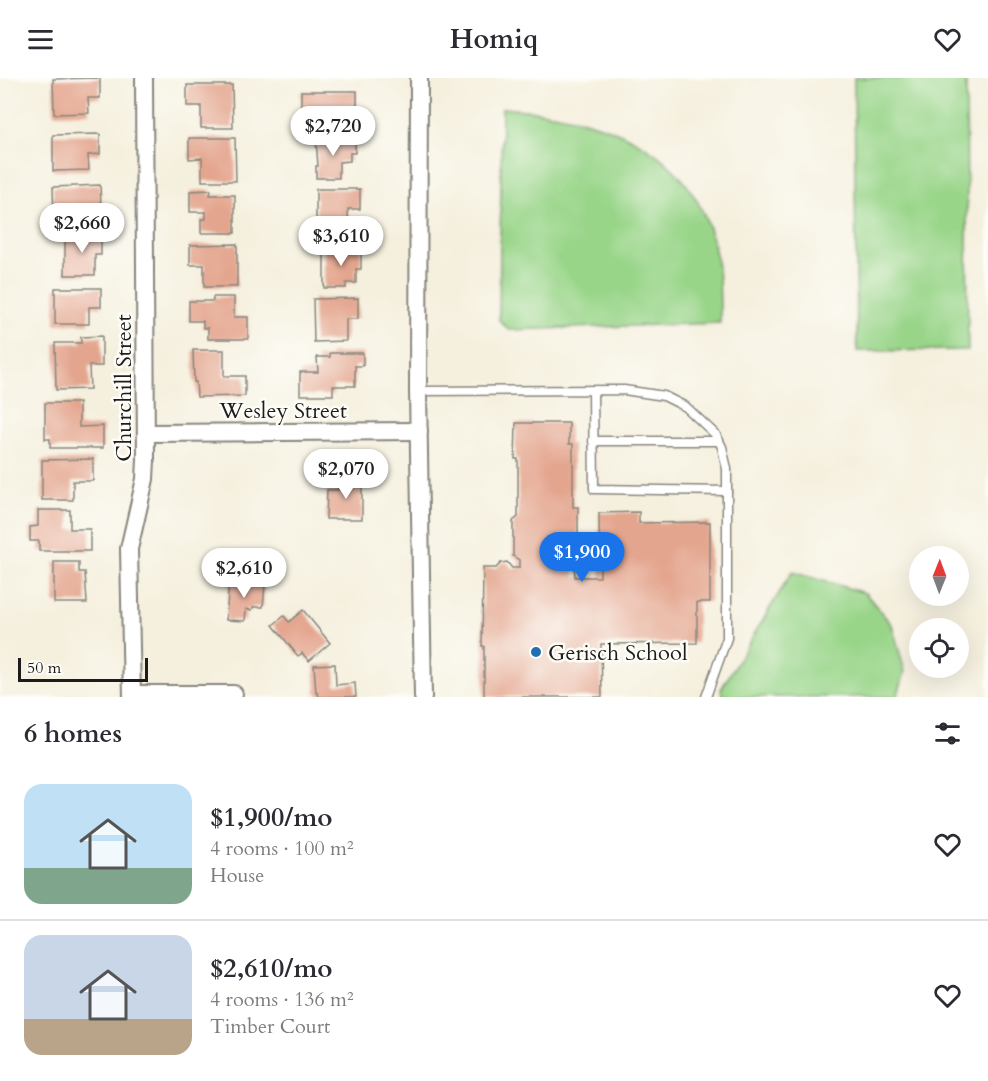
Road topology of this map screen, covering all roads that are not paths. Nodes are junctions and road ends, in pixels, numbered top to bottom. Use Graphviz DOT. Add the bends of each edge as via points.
graph roads {
  1 [pos="144,78"];
  2 [pos="419,78"];
  3 [pos="418,391"];
  4 [pos="593,391"];
  5 [pos="419,431"];
  6 [pos="146,433"];
  7 [pos="593,441"];
  8 [pos="719,441"];
  9 [pos="727,491"];
  10 [pos="234,694"];
  11 [pos="132,695"];
  12 [pos="423,697"];
  13 [pos="706,697"];
  1 -- 6 [label="street, Churchill Street"];
  2 -- 3 [label="street"];
  3 -- 4 [label="lane"];
  3 -- 5 [label="street"];
  4 -- 7 [label="lane"];
  4 -- 8 [label="lane" via="624,390 664,396 696,415"];
  5 -- 6 [label="street, Wesley Street"];
  5 -- 12 [label="street"];
  6 -- 11 [label="street, Churchill Street" via="145,479 129,549"];
  7 -- 8 [label="lane"];
  7 -- 9 [label="lane" via="594,489"];
  8 -- 9 [label="lane" via="727,469"];
  9 -- 13 [label="lane" via="727,638"];
  10 -- 11 [label="street"];
}
